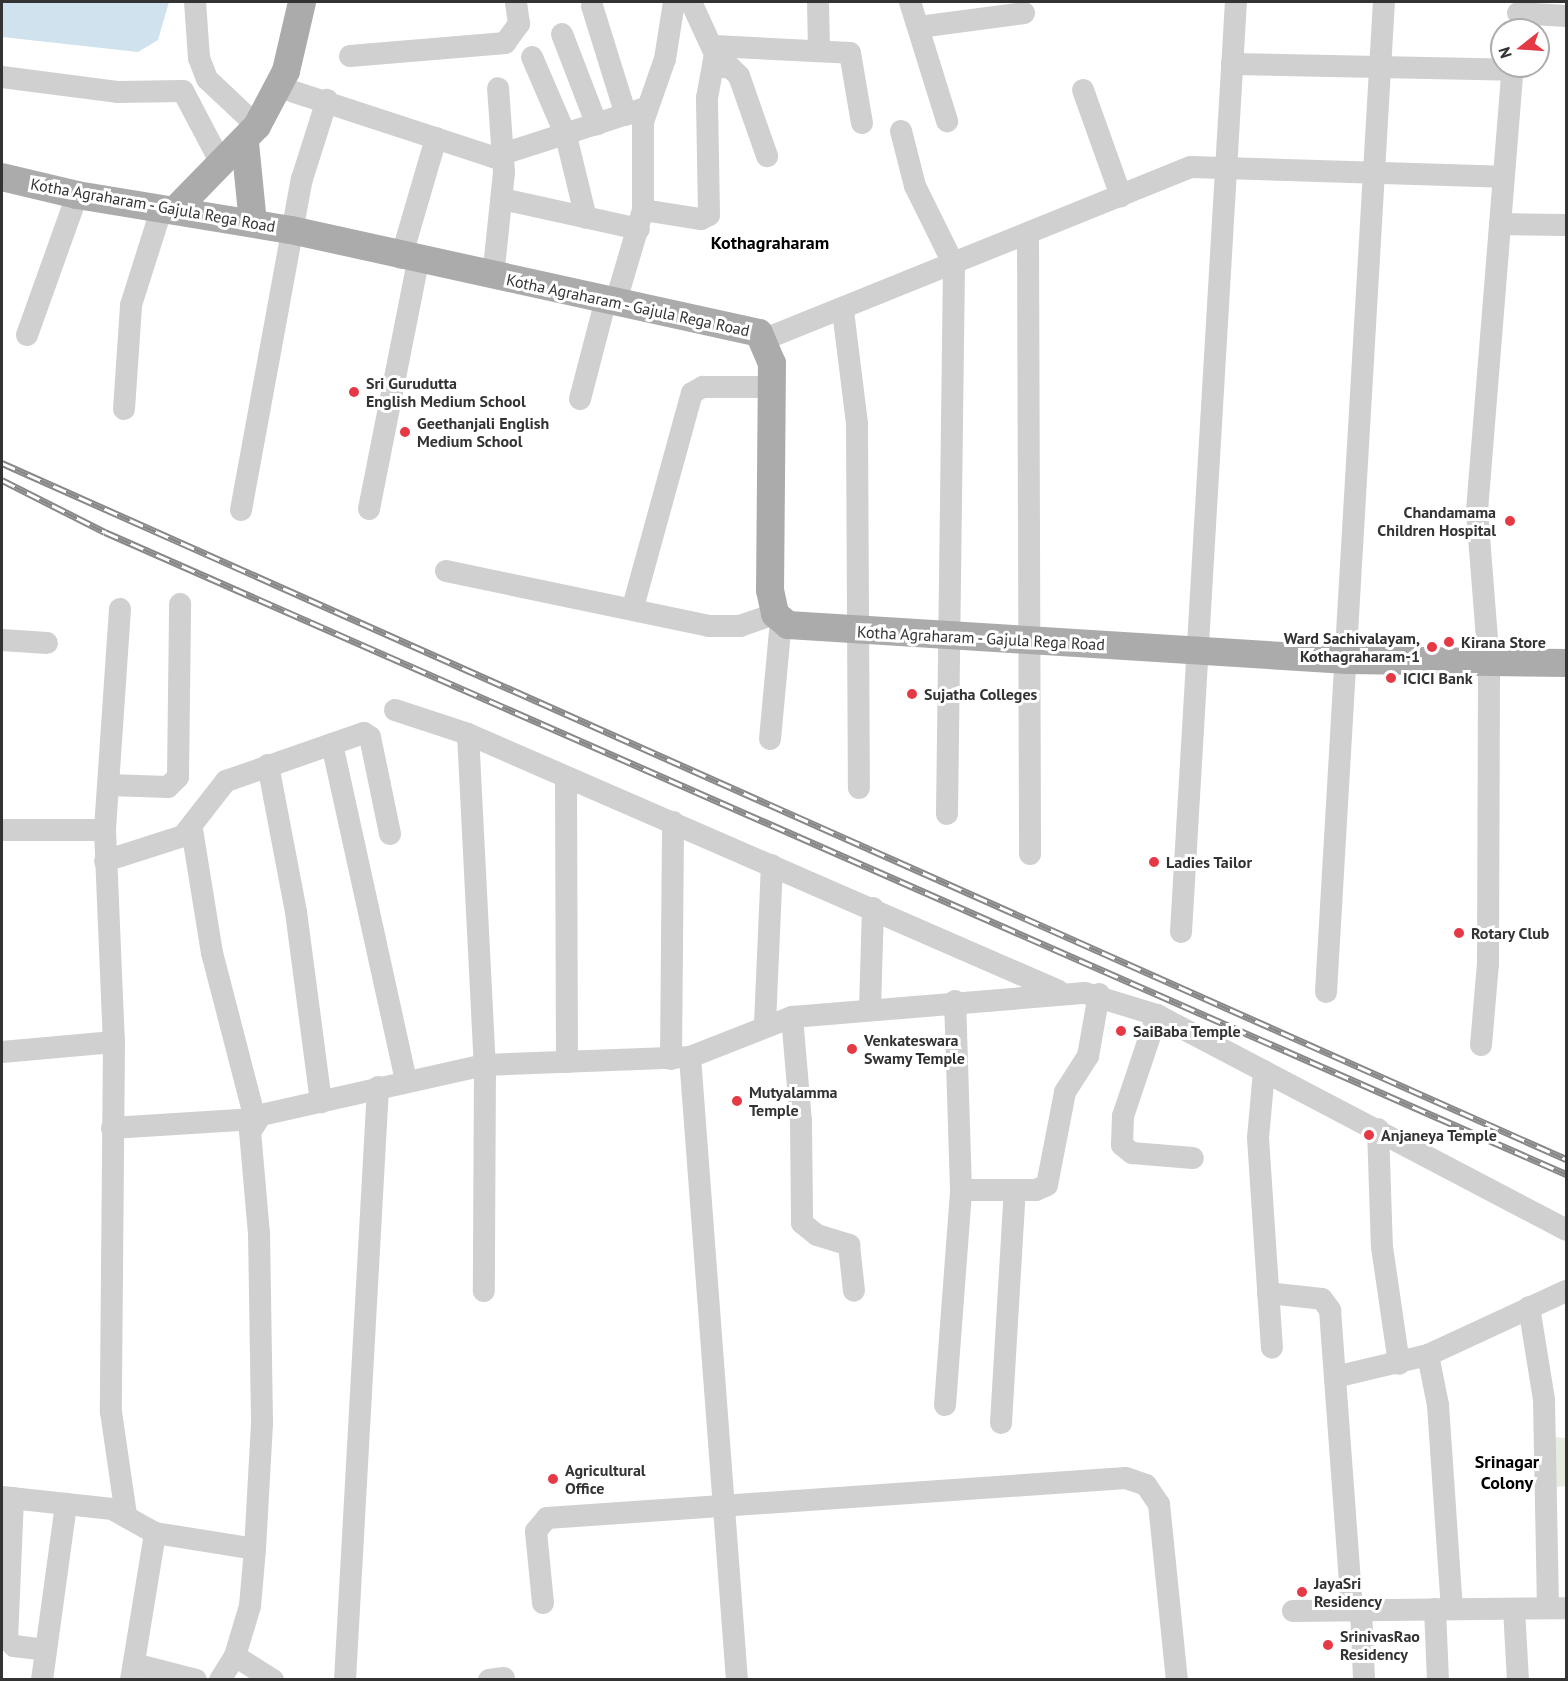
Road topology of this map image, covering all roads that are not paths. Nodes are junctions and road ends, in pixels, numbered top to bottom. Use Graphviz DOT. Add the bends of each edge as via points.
graph roads {
  1 [pos="195,2"];
  2 [pos="302,2"];
  3 [pos="516,2"];
  4 [pos="674,2"];
  5 [pos="691,2"];
  6 [pos="818,2"];
  7 [pos="910,2"];
  8 [pos="1236,2"];
  9 [pos="1384,2"];
  10 [pos="592,6"];
  11 [pos="1024,13"];
  12 [pos="1518,15"];
  13 [pos="1566,16"];
  14 [pos="919,27"];
  15 [pos="562,34"];
  16 [pos="819,50"];
  17 [pos="351,56"];
  18 [pos="713,56"];
  19 [pos="532,57"];
  20 [pos="1232,64"];
  21 [pos="1380,68"];
  22 [pos="1490,68"];
  23 [pos="2,77"];
  24 [pos="1512,78"];
  25 [pos="279,87"];
  26 [pos="498,88"];
  27 [pos="1083,90"];
  28 [pos="327,100"];
  29 [pos="636,111"];
  30 [pos="947,121"];
  31 [pos="862,123"];
  32 [pos="597,125"];
  33 [pos="901,131"];
  34 [pos="251,134"];
  35 [pos="566,136"];
  36 [pos="436,138"];
  37 [pos="504,156"];
  38 [pos="767,156"];
  39 [pos="1226,164"];
  40 [pos="222,165"];
  41 [pos="1375,173"];
  42 [pos="2,177"];
  43 [pos="1503,177"];
  44 [pos="77,195"];
  45 [pos="1121,196"];
  46 [pos="502,199"];
  47 [pos="169,208"];
  48 [pos="586,218"];
  49 [pos="641,220"];
  50 [pos="253,223"];
  51 [pos="1500,224"];
  52 [pos="1566,225"];
  53 [pos="291,230"];
  54 [pos="1028,237"];
  55 [pos="409,260"];
  56 [pos="954,265"];
  57 [pos="493,277"];
  58 [pos="611,300"];
  59 [pos="843,311"];
  60 [pos="27,334"];
  61 [pos="765,339"];
  62 [pos="772,387"];
  63 [pos="580,399"];
  64 [pos="124,409"];
  65 [pos="369,509"];
  66 [pos="242,510"];
  67 [pos="446,571"];
  68 [pos="180,604"];
  69 [pos="633,607"];
  70 [pos="120,609"];
  71 [pos="778,617"];
  72 [pos="860,631"];
  73 [pos="948,637"];
  74 [pos="2,640"];
  75 [pos="1032,642"];
  76 [pos="47,643"];
  77 [pos="1194,651"];
  78 [pos="1347,660"];
  79 [pos="1566,663"];
  80 [pos="1489,664"];
  81 [pos="395,710"];
  82 [pos="468,734"];
  83 [pos="770,739"];
  84 [pos="332,744"];
  85 [pos="267,765"];
  86 [pos="566,779"];
  87 [pos="109,785"];
  88 [pos="859,788"];
  89 [pos="947,814"];
  90 [pos="673,822"];
  91 [pos="192,829"];
  92 [pos="2,830"];
  93 [pos="105,830"];
  94 [pos="390,834"];
  95 [pos="1030,854"];
  96 [pos="105,861"];
  97 [pos="772,865"];
  98 [pos="873,908"];
  99 [pos="1181,932"];
  100 [pos="1061,992"];
  101 [pos="1326,992"];
  102 [pos="1099,994"];
  103 [pos="955,1001"];
  104 [pos="870,1009"];
  105 [pos="1157,1015"];
  106 [pos="792,1017"];
  107 [pos="765,1024"];
  108 [pos="114,1042"];
  109 [pos="1481,1045"];
  110 [pos="2,1052"];
  111 [pos="680,1058"];
  112 [pos="567,1062"];
  113 [pos="485,1065"];
  114 [pos="1263,1071"];
  115 [pos="406,1080"];
  116 [pos="378,1087"];
  117 [pos="321,1102"];
  118 [pos="255,1119"];
  119 [pos="112,1128"];
  120 [pos="1378,1130"];
  121 [pos="1193,1158"];
  122 [pos="961,1190"];
  123 [pos="1015,1190"];
  124 [pos="1566,1230"];
  125 [pos="484,1291"];
  126 [pos="854,1291"];
  127 [pos="1566,1292"];
  128 [pos="1268,1293"];
  129 [pos="1529,1308"];
  130 [pos="1272,1348"];
  131 [pos="1428,1355"];
  132 [pos="1399,1364"];
  133 [pos="1335,1377"];
  134 [pos="945,1405"];
  135 [pos="1001,1423"];
  136 [pos="7,1497"];
  137 [pos="66,1504"];
  138 [pos="724,1507"];
  139 [pos="126,1515"];
  140 [pos="155,1533"];
  141 [pos="255,1549"];
  142 [pos="543,1603"];
  143 [pos="1557,1608"];
  144 [pos="1444,1609"];
  145 [pos="1514,1609"];
  146 [pos="1357,1610"];
  147 [pos="1293,1611"];
  148 [pos="46,1650"];
  149 [pos="235,1656"];
  150 [pos="132,1672"];
  151 [pos="42,1680"];
  152 [pos="196,1680"];
  153 [pos="220,1680"];
  154 [pos="273,1680"];
  155 [pos="345,1680"];
  156 [pos="737,1680"];
  157 [pos="1178,1680"];
  158 [pos="1364,1680"];
  159 [pos="1438,1680"];
  160 [pos="1518,1680"];
  1 -- 34 [label="street" via="199,58 207,79"];
  2 -- 25 [label="main road"];
  3 -- 17 [label="street" via="519,24 505,43"];
  4 -- 29 [label="street" via="665,59"];
  5 -- 18 [label="street"];
  6 -- 16 [label="street"];
  7 -- 14 [label="street"];
  8 -- 20 [label="street"];
  9 -- 21 [label="street"];
  10 -- 29 [label="street"];
  11 -- 14 [label="street"];
  12 -- 13 [label="street"];
  14 -- 30 [label="street"];
  15 -- 32 [label="street"];
  16 -- 18 [label="street"];
  16 -- 31 [label="street" via="850,53"];
  18 -- 38 [label="street" via="739,76"];
  18 -- 49 [label="street" via="707,98 709,215 701,219"];
  19 -- 35 [label="street"];
  20 -- 21 [label="street"];
  20 -- 39 [label="street"];
  21 -- 22 [label="street"];
  21 -- 41 [label="street"];
  23 -- 40 [label="street" via="117,92 183,92"];
  24 -- 43 [label="street"];
  25 -- 28 [label="street"];
  25 -- 34 [label="main road"];
  26 -- 37 [label="street"];
  27 -- 45 [label="street"];
  28 -- 36 [label="street"];
  28 -- 53 [label="street"];
  29 -- 32 [label="street"];
  29 -- 49 [label="street"];
  32 -- 35 [label="street"];
  33 -- 56 [label="street" via="915,186"];
  34 -- 40 [label="main road"];
  34 -- 50 [label="main road"];
  35 -- 37 [label="street"];
  35 -- 48 [label="street"];
  36 -- 37 [label="street" via="483,156"];
  36 -- 55 [label="street"];
  37 -- 46 [label="street"];
  39 -- 41 [label="street"];
  39 -- 45 [label="street" via="1172,173"];
  39 -- 77 [label="street"];
  40 -- 47 [label="main road"];
  41 -- 43 [label="street"];
  41 -- 78 [label="street"];
  42 -- 44 [label="main road, Kotha Agraharam - Gajula Rega Road"];
  43 -- 51 [label="street"];
  44 -- 47 [label="main road, Kotha Agraharam - Gajula Rega Road"];
  44 -- 60 [label="street"];
  45 -- 54 [label="street"];
  46 -- 48 [label="street"];
  46 -- 57 [label="street"];
  47 -- 50 [label="main road, Kotha Agraharam - Gajula Rega Road"];
  47 -- 64 [label="street" via="131,304"];
  48 -- 49 [label="street"];
  49 -- 58 [label="street"];
  50 -- 53 [label="main road, Kotha Agraharam - Gajula Rega Road"];
  51 -- 52 [label="street"];
  51 -- 80 [label="street" via="1477,511"];
  53 -- 55 [label="main road, Kotha Agraharam - Gajula Rega Road"];
  53 -- 66 [label="street"];
  54 -- 56 [label="street"];
  54 -- 75 [label="street"];
  55 -- 57 [label="main road, Kotha Agraharam - Gajula Rega Road"];
  55 -- 65 [label="street"];
  56 -- 59 [label="street"];
  56 -- 73 [label="street"];
  57 -- 58 [label="main road, Kotha Agraharam - Gajula Rega Road"];
  58 -- 61 [label="main road, Kotha Agraharam - Gajula Rega Road" via="748,328"];
  58 -- 63 [label="street"];
  59 -- 61 [label="street"];
  59 -- 72 [label="street" via="857,424"];
  61 -- 62 [label="main road, Kotha Agraharam - Gajula Rega Road"];
  62 -- 69 [label="street" via="703,387 692,393"];
  62 -- 71 [label="main road, Kotha Agraharam - Gajula Rega Road" via="770,590"];
  67 -- 69 [label="street"];
  68 -- 87 [label="street" via="178,777 168,787"];
  69 -- 71 [label="street" via="727,627"];
  70 -- 87 [label="street"];
  71 -- 72 [label="main road, Kotha Agraharam - Gajula Rega Road"];
  71 -- 83 [label="street"];
  72 -- 73 [label="main road, Kotha Agraharam - Gajula Rega Road"];
  72 -- 88 [label="street"];
  73 -- 75 [label="main road, Kotha Agraharam - Gajula Rega Road"];
  73 -- 89 [label="street"];
  74 -- 76 [label="street"];
  75 -- 77 [label="main road, Kotha Agraharam - Gajula Rega Road"];
  75 -- 95 [label="street"];
  77 -- 78 [label="main road, Kotha Agraharam - Gajula Rega Road"];
  77 -- 99 [label="street"];
  78 -- 80 [label="main road, Kotha Agraharam - Gajula Rega Road"];
  78 -- 101 [label="street"];
  79 -- 80 [label="main road, Kotha Agraharam - Gajula Rega Road"];
  80 -- 109 [label="street" via="1488,964"];
  81 -- 82 [label="street"];
  82 -- 86 [label="street"];
  82 -- 113 [label="street"];
  84 -- 85 [label="street"];
  84 -- 94 [label="street" via="368,734"];
  84 -- 115 [label="street"];
  85 -- 91 [label="street" via="226,781"];
  85 -- 117 [label="street" via="287,855"];
  86 -- 90 [label="street"];
  86 -- 112 [label="street"];
  87 -- 93 [label="street"];
  90 -- 97 [label="street"];
  90 -- 111 [label="street"];
  91 -- 96 [label="street" via="175,841"];
  91 -- 118 [label="street" via="212,953"];
  92 -- 93 [label="street"];
  93 -- 96 [label="street"];
  96 -- 108 [label="street"];
  97 -- 98 [label="street"];
  97 -- 107 [label="street"];
  98 -- 100 [label="street"];
  98 -- 104 [label="street"];
  100 -- 102 [label="street"];
  100 -- 103 [label="street"];
  102 -- 105 [label="street"];
  102 -- 123 [label="street" via="1088,1056 1062,1102 1051,1179 1042,1189"];
  103 -- 104 [label="street"];
  103 -- 122 [label="street"];
  104 -- 106 [label="street"];
  105 -- 114 [label="street"];
  105 -- 121 [label="street" via="1123,1116 1122,1145 1132,1153"];
  106 -- 107 [label="street"];
  106 -- 126 [label="street" via="801,1121 802,1223 817,1235 849,1245"];
  107 -- 111 [label="street"];
  108 -- 110 [label="street"];
  108 -- 119 [label="street"];
  111 -- 112 [label="street"];
  111 -- 138 [label="street"];
  112 -- 113 [label="street"];
  113 -- 115 [label="street"];
  113 -- 125 [label="street"];
  114 -- 120 [label="street"];
  114 -- 128 [label="street" via="1258,1120"];
  115 -- 116 [label="street"];
  116 -- 117 [label="street"];
  116 -- 155 [label="street"];
  117 -- 118 [label="street"];
  118 -- 119 [label="street"];
  118 -- 141 [label="street" via="250,1132 259,1234 262,1422"];
  119 -- 139 [label="street" via="111,1412"];
  120 -- 124 [label="street"];
  120 -- 132 [label="street" via="1377,1196"];
  122 -- 123 [label="street"];
  122 -- 134 [label="street"];
  123 -- 135 [label="street"];
  127 -- 129 [label="street"];
  128 -- 130 [label="street"];
  128 -- 133 [label="street" via="1328,1302"];
  129 -- 131 [label="street"];
  129 -- 143 [label="street" via="1544,1400"];
  131 -- 132 [label="street"];
  131 -- 144 [label="street" via="1438,1405"];
  132 -- 133 [label="street"];
  133 -- 146 [label="street"];
  136 -- 137 [label="street"];
  136 -- 148 [label="street" via="7,1639 14,1646"];
  137 -- 139 [label="street"];
  137 -- 148 [label="street"];
  138 -- 142 [label="street" via="540,1520 536,1531"];
  138 -- 156 [label="street"];
  138 -- 157 [label="street" via="1126,1479 1146,1485 1159,1504"];
  139 -- 140 [label="street"];
  140 -- 141 [label="street"];
  140 -- 150 [label="street"];
  141 -- 149 [label="street" via="250,1606"];
  143 -- 145 [label="street"];
  144 -- 145 [label="street"];
  144 -- 146 [label="street"];
  144 -- 159 [label="street"];
  145 -- 160 [label="street"];
  146 -- 147 [label="street"];
  146 -- 158 [label="street"];
  148 -- 151 [label="street"];
  149 -- 153 [label="street"];
  149 -- 154 [label="street"];
  150 -- 152 [label="street"];
}
